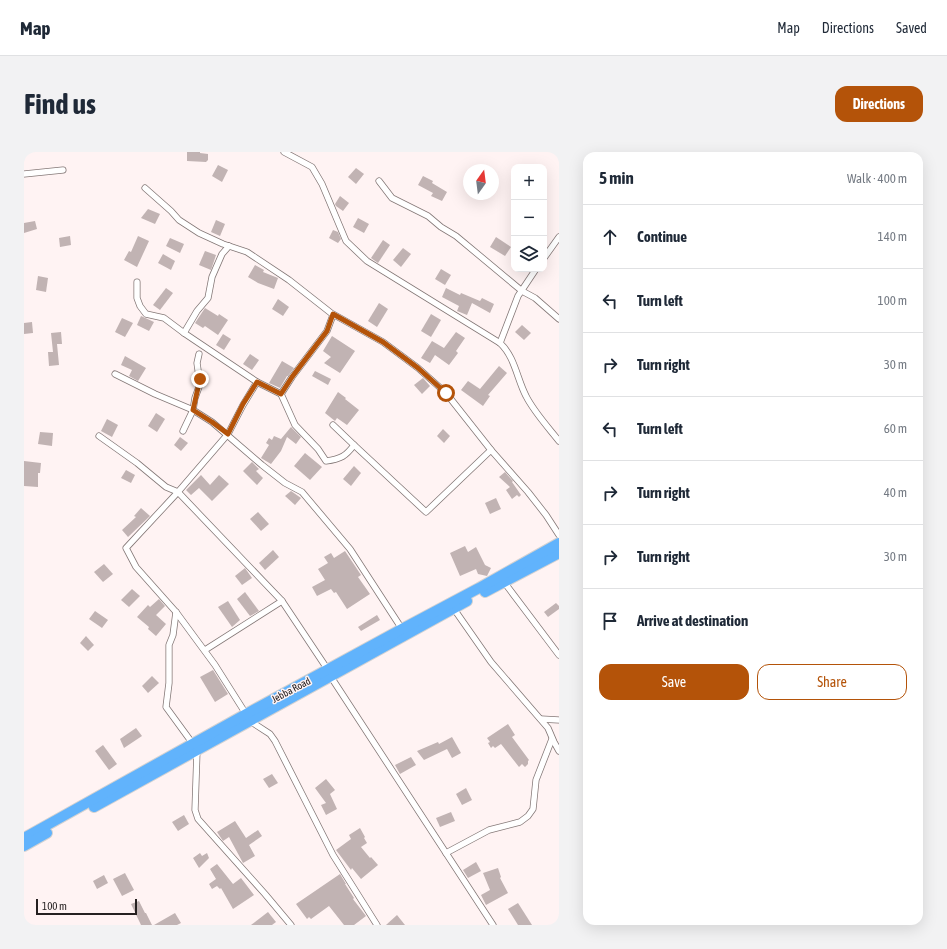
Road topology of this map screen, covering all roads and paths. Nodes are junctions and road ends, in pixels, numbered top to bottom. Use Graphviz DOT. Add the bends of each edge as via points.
graph roads {
  1 [pos="284,152"];
  2 [pos="63,170"];
  3 [pos="24,174"];
  4 [pos="379,181"];
  5 [pos="145,188"];
  6 [pos="559,237"];
  7 [pos="229,246"];
  8 [pos="547,254"];
  9 [pos="534,272"];
  10 [pos="137,282"];
  11 [pos="522,291"];
  12 [pos="333,314"];
  13 [pos="559,319"];
  14 [pos="184,333"];
  15 [pos="500,343"];
  16 [pos="199,354"];
  17 [pos="115,374"];
  18 [pos="257,382"];
  19 [pos="281,394"];
  20 [pos="193,410"];
  21 [pos="333,425"];
  22 [pos="183,431"];
  23 [pos="228,434"];
  24 [pos="99,436"];
  25 [pos="559,441"];
  26 [pos="354,445"];
  27 [pos="491,450"];
  28 [pos="178,492"];
  29 [pos="559,535"];
  30 [pos="559,543"];
  31 [pos="559,553"];
  32 [pos="504,582"];
  33 [pos="282,601"];
  34 [pos="454,609"];
  35 [pos="176,612"];
  36 [pos="402,629"];
  37 [pos="205,650"];
  38 [pos="559,655"];
  39 [pos="329,674"];
  40 [pos="248,717"];
  41 [pos="541,720"];
  42 [pos="559,720"];
  43 [pos="552,739"];
  44 [pos="195,748"];
  45 [pos="559,751"];
  46 [pos="24,838"];
  47 [pos="24,846"];
  48 [pos="446,853"];
  49 [pos="290,925"];
  50 [pos="377,925"];
  51 [pos="493,925"];
  1 -- 15 [label="street" via="312,167 346,241 367,261"];
  2 -- 3 [label="street"];
  4 -- 11 [label="street" via="392,198 428,216 456,236"];
  5 -- 7 [label="street" via="179,220 199,233"];
  6 -- 8 [label="street"];
  7 -- 12 [label="street" via="248,252"];
  7 -- 14 [label="street" via="222,254 212,277 208,298"];
  9 -- 11 [label="street"];
  10 -- 14 [label="street" via="137,298 146,314 164,318"];
  11 -- 13 [label="street"];
  11 -- 15 [label="street"];
  12 -- 19 [label="street" via="327,331"];
  12 -- 27 [label="street" via="383,342 418,368 446,393"];
  14 -- 18 [label="street"];
  15 -- 25 [label="street" via="510,355 526,397"];
  16 -- 20 [label="street" via="197,363 200,384"];
  17 -- 20 [label="street"];
  18 -- 19 [label="street"];
  18 -- 23 [label="street"];
  19 -- 26 [label="street" via="295,425 326,461 347,455"];
  20 -- 22 [label="street"];
  20 -- 23 [label="street"];
  21 -- 26 [label="street"];
  23 -- 28 [label="street"];
  23 -- 36 [label="street" via="262,465 285,483 302,492 350,549"];
  24 -- 28 [label="street" via="166,487"];
  26 -- 27 [label="street" via="426,512"];
  27 -- 29 [label="street" via="528,492"];
  28 -- 33 [label="street"];
  28 -- 35 [label="street" via="126,548 136,567"];
  30 -- 36 [label="highway, Jebba Road"];
  31 -- 32 [label="highway, Jebba Road"];
  32 -- 34 [label="highway, Jebba Road"];
  32 -- 38 [label="street"];
  33 -- 37 [label="street"];
  33 -- 39 [label="street"];
  34 -- 39 [label="highway, Jebba Road"];
  34 -- 41 [label="street" via="491,662"];
  35 -- 37 [label="street"];
  35 -- 44 [label="street" via="169,645 166,707"];
  36 -- 39 [label="highway, Jebba Road"];
  37 -- 40 [label="street"];
  39 -- 40 [label="highway, Jebba Road"];
  39 -- 48 [label="street"];
  40 -- 44 [label="highway, Jebba Road"];
  40 -- 50 [label="street" via="275,741 333,855"];
  41 -- 42 [label="street"];
  41 -- 43 [label="street" via="548,728"];
  43 -- 45 [label="street"];
  43 -- 48 [label="street" via="536,780 533,809 528,816 520,822 489,830"];
  44 -- 46 [label="highway, Jebba Road"];
  44 -- 47 [label="highway, Jebba Road"];
  44 -- 49 [label="street" via="194,810 198,819"];
  48 -- 51 [label="street"];
}
